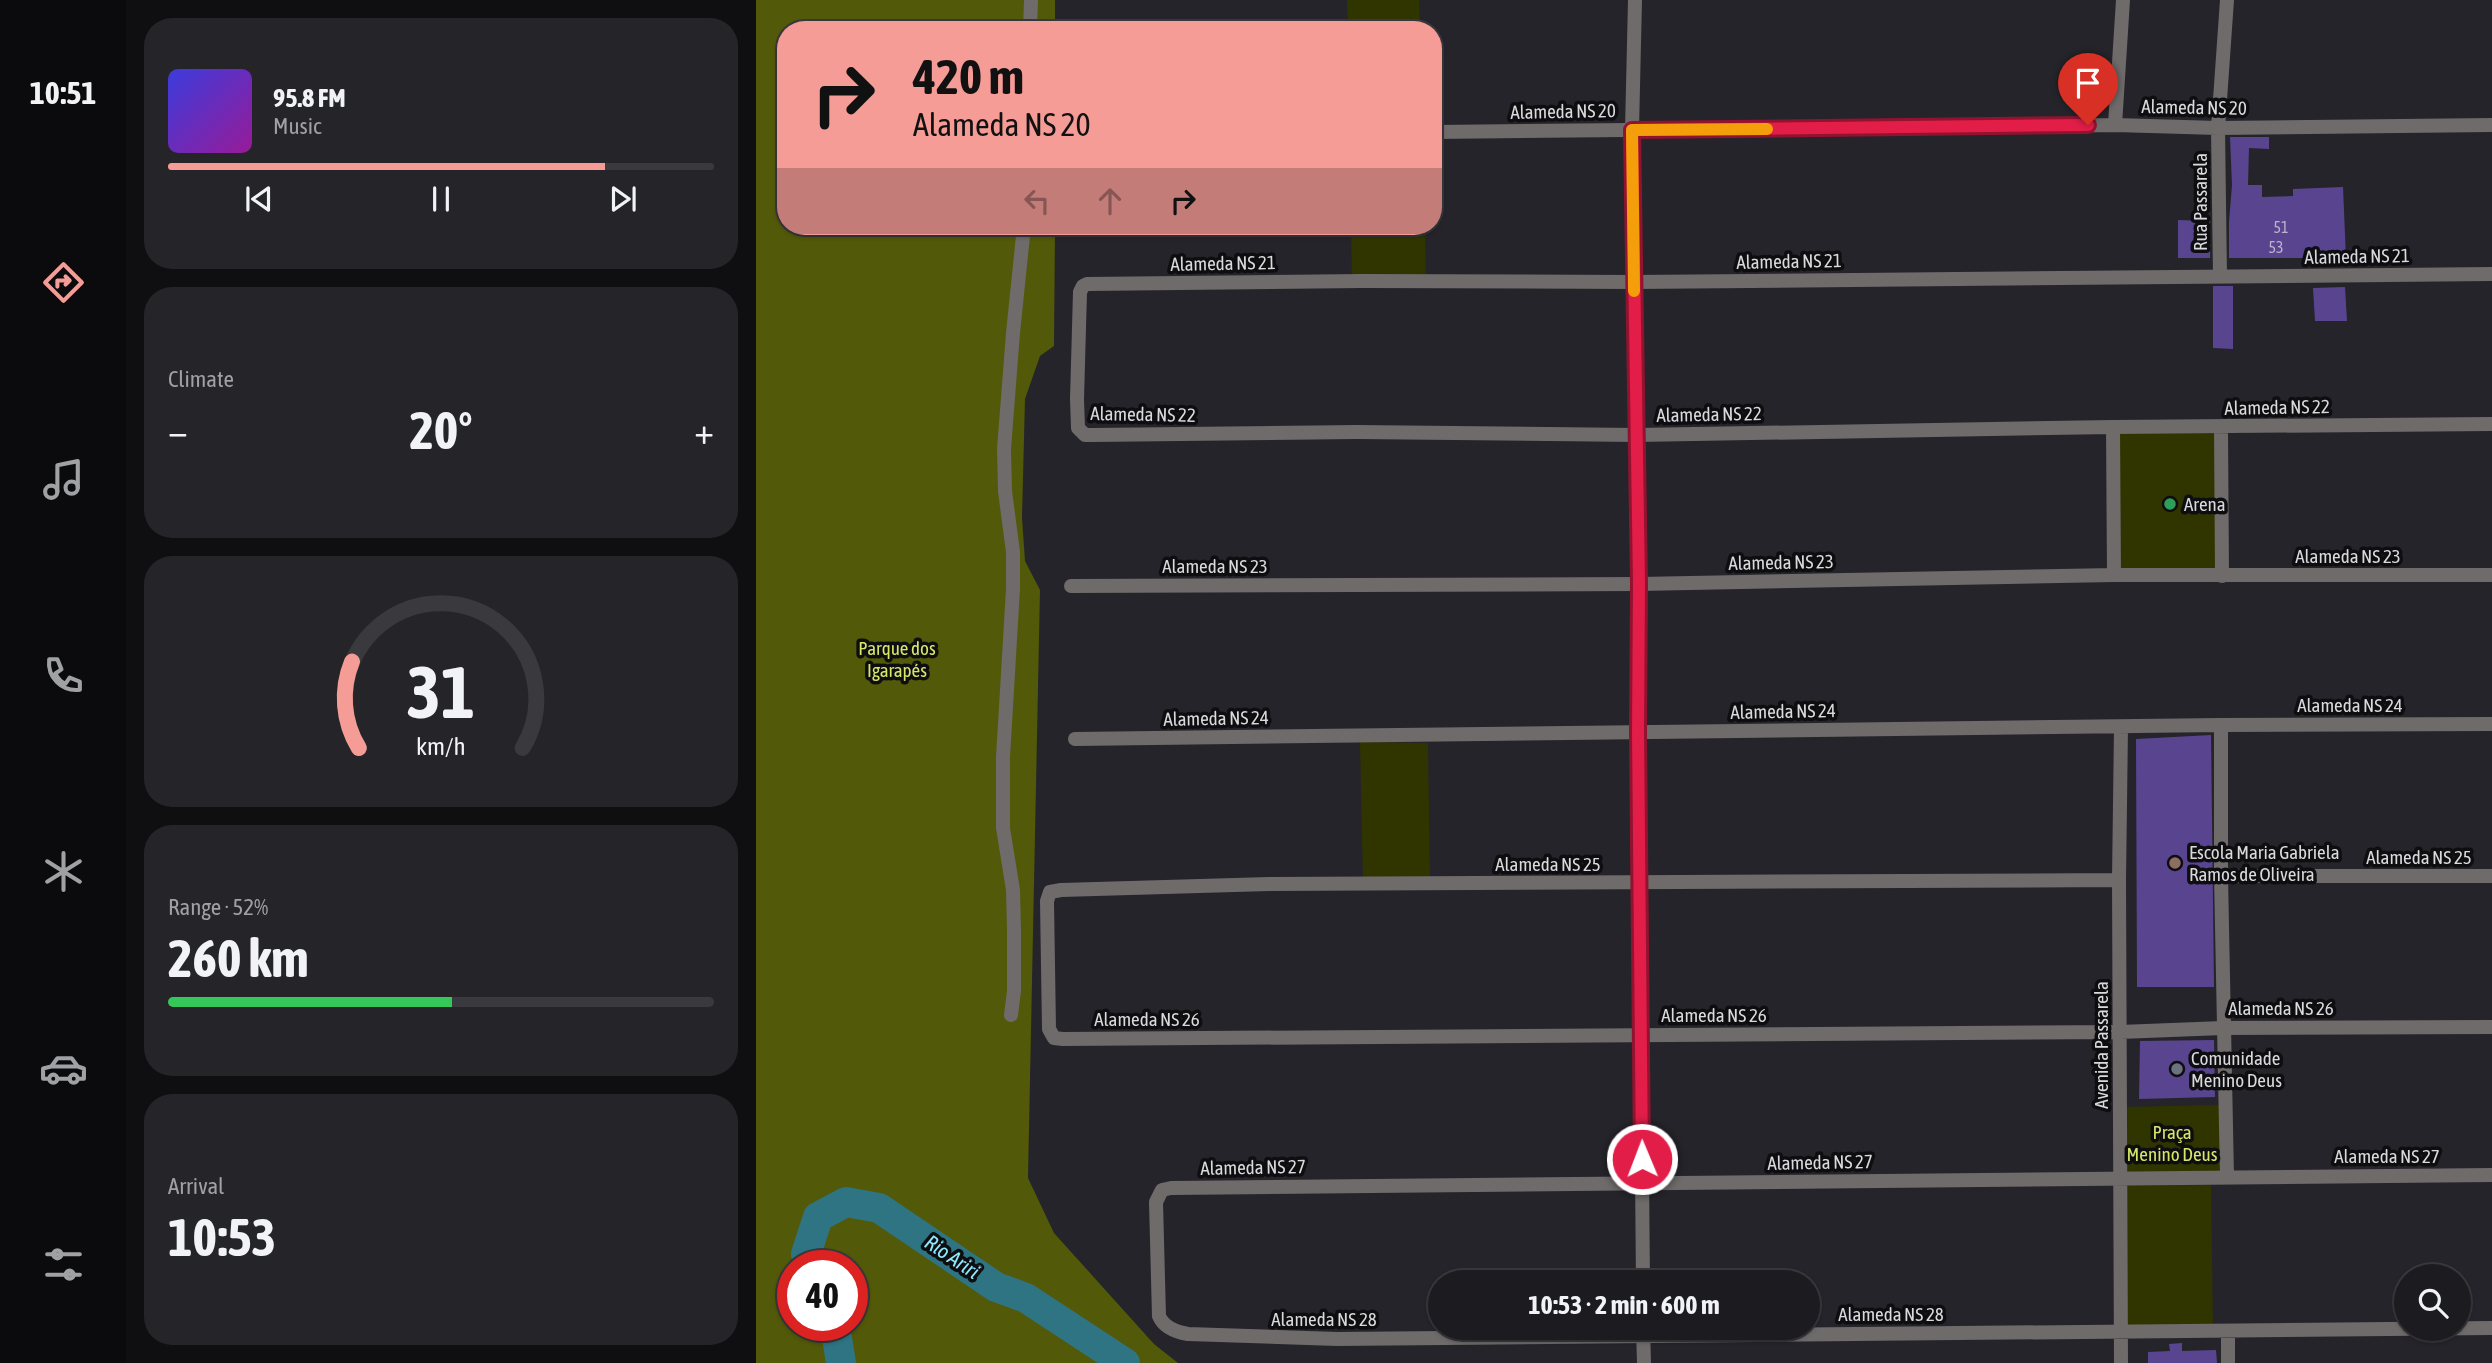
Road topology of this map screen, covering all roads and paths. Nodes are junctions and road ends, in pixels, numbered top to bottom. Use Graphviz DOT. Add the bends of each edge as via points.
graph roads {
  1 [pos="1031,0"];
  2 [pos="1635,0"];
  3 [pos="2123,0"];
  4 [pos="2227,0"];
  5 [pos="1030,21"];
  6 [pos="2115,125"];
  7 [pos="2492,125"];
  8 [pos="2218,128"];
  9 [pos="1632,130"];
  10 [pos="1442,132"];
  11 [pos="1023,235"];
  12 [pos="2492,274"];
  13 [pos="2220,276"];
  14 [pos="1634,282"];
  15 [pos="1087,284"];
  16 [pos="2492,424"];
  17 [pos="2113,427"];
  18 [pos="2221,427"];
  19 [pos="1637,435"];
  20 [pos="2114,575"];
  21 [pos="2492,575"];
  22 [pos="2222,576"];
  23 [pos="1639,584"];
  24 [pos="1071,586"];
  25 [pos="2492,724"];
  26 [pos="2221,725"];
  27 [pos="2121,727"];
  28 [pos="1638,732"];
  29 [pos="1075,739"];
  30 [pos="2221,876"];
  31 [pos="2492,876"];
  32 [pos="2119,880"];
  33 [pos="1640,883"];
  34 [pos="1061,890"];
  35 [pos="1011,1015"];
  36 [pos="2492,1027"];
  37 [pos="2223,1028"];
  38 [pos="2120,1032"];
  39 [pos="1640,1034"];
  40 [pos="2492,1175"];
  41 [pos="2227,1176"];
  42 [pos="2120,1177"];
  43 [pos="1642,1184"];
  44 [pos="1156,1202"];
  45 [pos="1643,1270"];
  46 [pos="2492,1328"];
  47 [pos="1820,1332"];
  48 [pos="2121,1332"];
  49 [pos="2228,1332"];
  50 [pos="1428,1337"];
  51 [pos="1643,1340"];
  52 [pos="1644,1363"];
  53 [pos="2121,1363"];
  54 [pos="2228,1363"];
  1 -- 5 [label="street"];
  2 -- 9 [label="street"];
  3 -- 6 [label="street"];
  4 -- 8 [label="street, Rua Passarela"];
  6 -- 8 [label="street, Alameda NS 20"];
  6 -- 9 [label="street, Alameda NS 20"];
  7 -- 8 [label="street, Alameda NS 20"];
  8 -- 13 [label="street, Rua Passarela"];
  9 -- 10 [label="street, Alameda NS 20"];
  9 -- 14 [label="street"];
  11 -- 35 [label="street" via="1004,449 1013,564 1003,757 1003,828 1013,890"];
  12 -- 13 [label="street, Alameda NS 21"];
  13 -- 14 [label="street, Alameda NS 21"];
  14 -- 15 [label="street, Alameda NS 21"];
  14 -- 19 [label="street"];
  15 -- 19 [label="street, Alameda NS 22" via="1080,292 1077,399 1077,425 1085,435"];
  16 -- 18 [label="street, Alameda NS 22"];
  17 -- 18 [label="street, Alameda NS 22"];
  17 -- 19 [label="street, Alameda NS 22"];
  17 -- 20 [label="street"];
  18 -- 22 [label="street"];
  19 -- 23 [label="street"];
  20 -- 22 [label="street, Alameda NS 23"];
  20 -- 23 [label="street, Alameda NS 23"];
  21 -- 22 [label="street, Alameda NS 23"];
  23 -- 24 [label="street, Alameda NS 23"];
  23 -- 28 [label="street"];
  25 -- 26 [label="street, Alameda NS 24"];
  26 -- 27 [label="street, Alameda NS 24"];
  26 -- 30 [label="street"];
  27 -- 28 [label="street, Alameda NS 24"];
  27 -- 32 [label="street, Avenida Passarela"];
  28 -- 29 [label="street, Alameda NS 24"];
  28 -- 33 [label="street"];
  30 -- 31 [label="street, Alameda NS 25"];
  30 -- 37 [label="street"];
  32 -- 33 [label="street, Alameda NS 25"];
  32 -- 38 [label="street, Avenida Passarela"];
  33 -- 34 [label="street, Alameda NS 25"];
  33 -- 39 [label="street"];
  34 -- 39 [label="street, Alameda NS 26" via="1050,892 1047,901 1049,1029 1054,1038"];
  36 -- 37 [label="street, Alameda NS 26"];
  37 -- 38 [label="street, Alameda NS 26"];
  37 -- 41 [label="street"];
  38 -- 39 [label="street, Alameda NS 26"];
  38 -- 42 [label="street, Avenida Passarela"];
  39 -- 43 [label="street"];
  40 -- 41 [label="street, Alameda NS 27"];
  41 -- 42 [label="street, Alameda NS 27"];
  42 -- 43 [label="street, Alameda NS 27"];
  42 -- 48 [label="street, Avenida Passarela"];
  43 -- 44 [label="street, Alameda NS 27" via="1171,1188 1162,1190"];
  43 -- 45 [label="street"];
  44 -- 50 [label="street, Alameda NS 28" via="1157,1308 1160,1320 1174,1331 1238,1337"];
  46 -- 49 [label="street, Alameda NS 28"];
  47 -- 48 [label="street, Alameda NS 28"];
  48 -- 49 [label="street, Alameda NS 28"];
  48 -- 53 [label="street, Avenida Passarela"];
  49 -- 54 [label="street"];
  51 -- 52 [label="street"];
}
